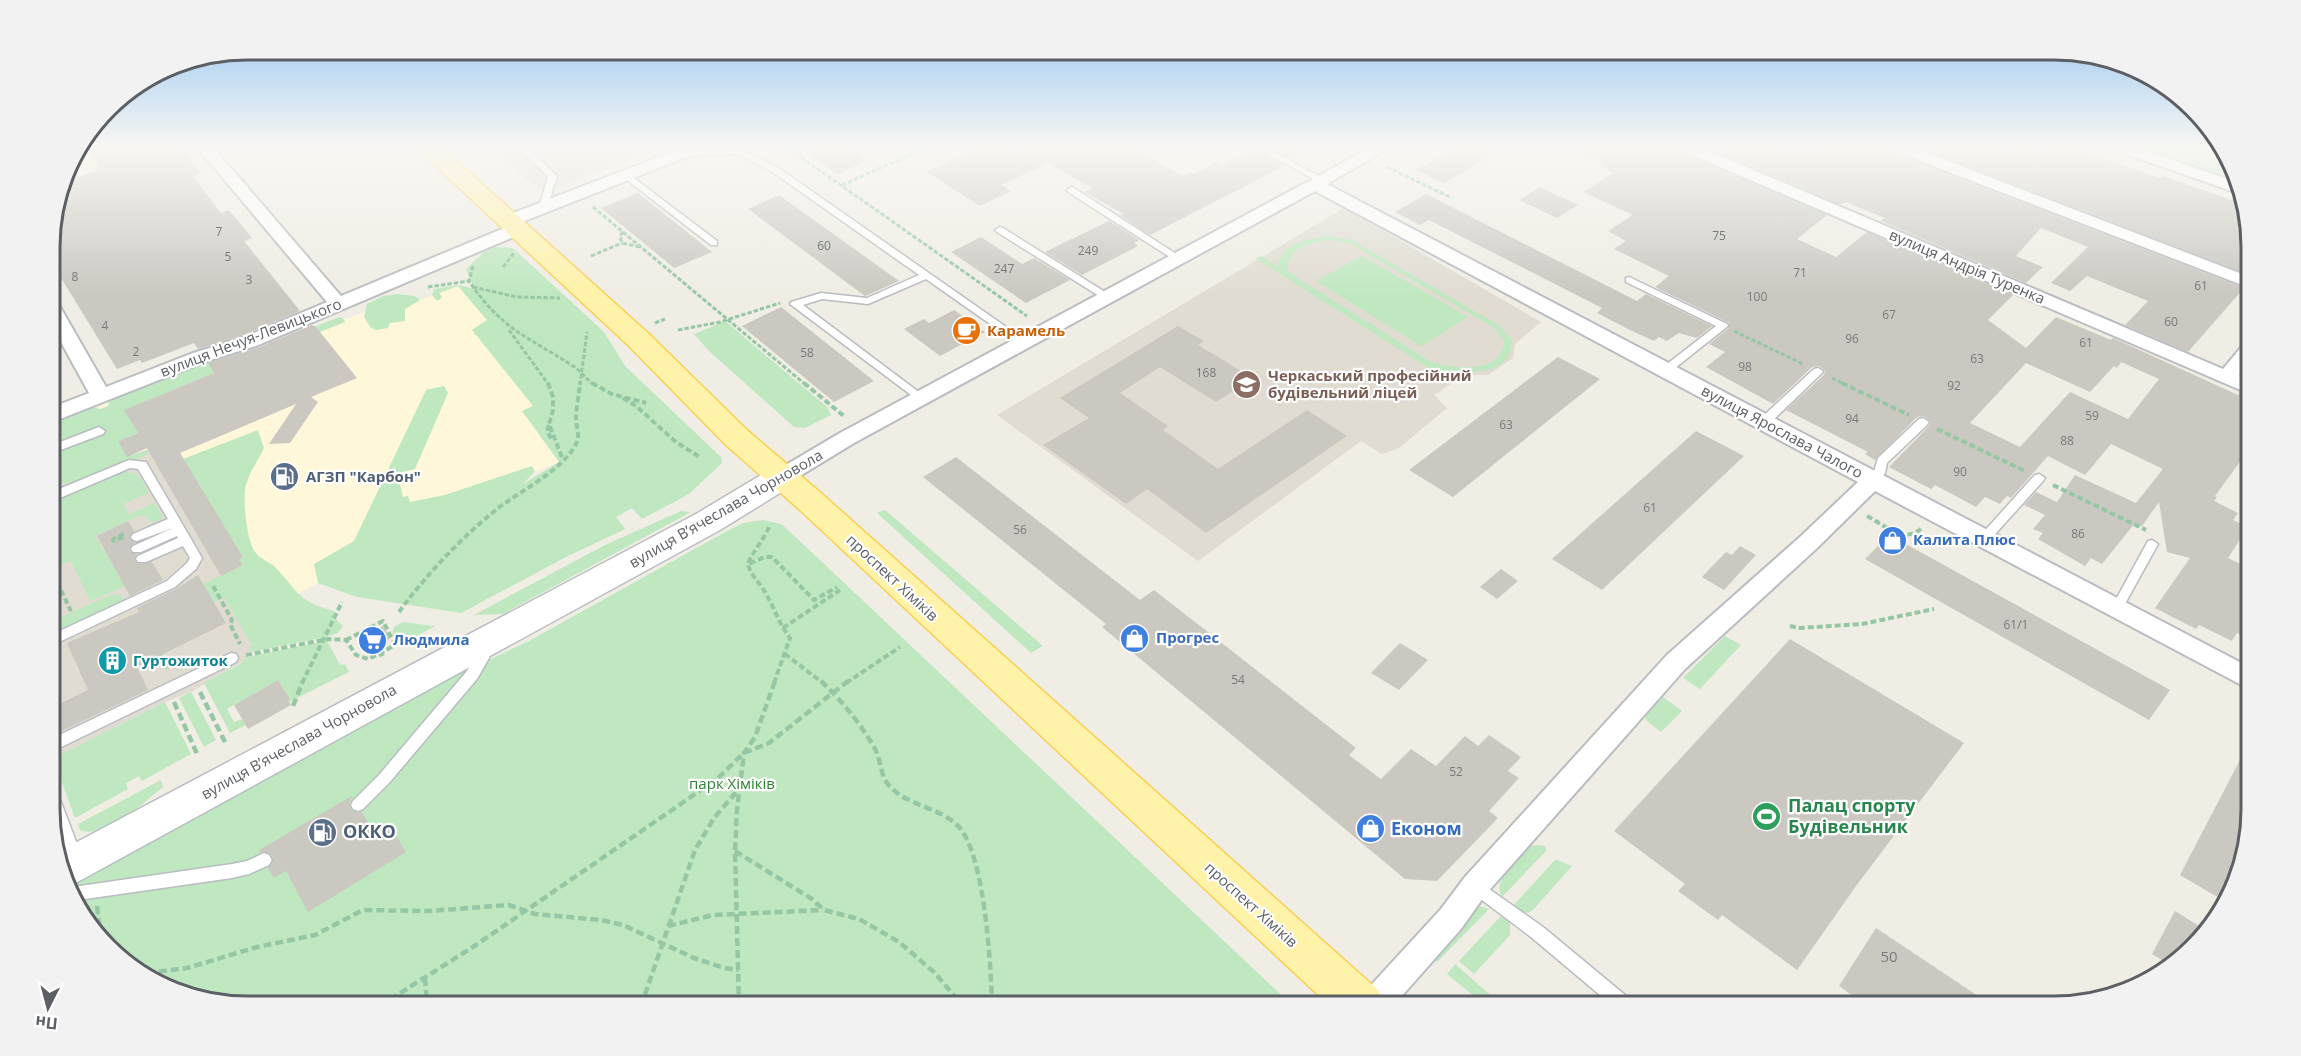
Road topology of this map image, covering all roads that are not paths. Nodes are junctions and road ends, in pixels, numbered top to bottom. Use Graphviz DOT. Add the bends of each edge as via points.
graph roads {
  1 [pos="246,195"];
  2 [pos="480,195"];
  3 [pos="547,195"];
  4 [pos="574,195"];
  5 [pos="652,195"];
  6 [pos="811,195"];
  7 [pos="1079,195"];
  8 [pos="1294,195"];
  9 [pos="1343,195"];
  10 [pos="1799,195"];
  11 [pos="2023,195"];
  12 [pos="544,207"];
  13 [pos="513,225"];
  14 [pos="1000,230"];
  15 [pos="714,243"];
  16 [pos="1179,259"];
  17 [pos="924,276"];
  18 [pos="1629,280"];
  19 [pos="2241,280"];
  20 [pos="1108,297"];
  21 [pos="339,305"];
  22 [pos="60,323"];
  23 [pos="1024,344"];
  24 [pos="2241,360"];
  25 [pos="1666,370"];
  26 [pos="1818,371"];
  27 [pos="2227,378"];
  28 [pos="2241,384"];
  29 [pos="101,396"];
  30 [pos="923,399"];
  31 [pos="60,412"];
  32 [pos="1764,422"];
  33 [pos="1924,422"];
  34 [pos="99,431"];
  35 [pos="60,446"];
  36 [pos="782,477"];
  37 [pos="2039,478"];
  38 [pos="1873,480"];
  39 [pos="60,490"];
  40 [pos="180,530"];
  41 [pos="1984,539"];
  42 [pos="2152,544"];
  43 [pos="2116,609"];
  44 [pos="60,637"];
  45 [pos="483,644"];
  46 [pos="234,657"];
  47 [pos="2241,675"];
  48 [pos="60,742"];
  49 [pos="358,805"];
  50 [pos="64,843"];
  51 [pos="264,860"];
  52 [pos="71,872"];
  53 [pos="72,875"];
  54 [pos="1475,886"];
  55 [pos="1351,996"];
  56 [pos="1382,996"];
  57 [pos="1613,996"];
  1 -- 21 [label="street"];
  2 -- 13 [label="main road, проспект Хіміків"];
  3 -- 12 [label="lane"];
  4 -- 12 [label="street, вулиця Нечуя-Левицького"];
  5 -- 15 [label="lane"];
  6 -- 17 [label="lane"];
  7 -- 16 [label="lane"];
  8 -- 16 [label="street, вулиця Вʼячеслава Чорновола"];
  9 -- 25 [label="street, вулиця Ярослава Чалого"];
  10 -- 27 [label="street, вулиця Андрія Туренка"];
  11 -- 19 [label="street"];
  12 -- 13 [label="street, вулиця Нечуя-Левицького"];
  13 -- 21 [label="street, вулиця Нечуя-Левицького"];
  13 -- 36 [label="main road, проспект Хіміків"];
  14 -- 20 [label="lane"];
  16 -- 20 [label="street, вулиця Вʼячеслава Чорновола"];
  17 -- 23 [label="lane"];
  17 -- 30 [label="lane" via="868,301 821,296 795,304"];
  18 -- 25 [label="lane" via="1723,326"];
  20 -- 23 [label="street, вулиця Вʼячеслава Чорновола"];
  21 -- 29 [label="street, вулиця Нечуя-Левицького"];
  22 -- 29 [label="street"];
  23 -- 30 [label="street, вулиця Вʼячеслава Чорновола"];
  24 -- 27 [label="street"];
  25 -- 32 [label="street, вулиця Ярослава Чалого"];
  26 -- 32 [label="lane"];
  27 -- 28 [label="street, вулиця Андрія Туренка"];
  29 -- 31 [label="street, вулиця Нечуя-Левицького"];
  30 -- 36 [label="street, вулиця Вʼячеслава Чорновола"];
  32 -- 38 [label="street, вулиця Ярослава Чалого"];
  33 -- 38 [label="lane" via="1882,461"];
  34 -- 35 [label="lane"];
  36 -- 45 [label="main road, вулиця Вʼячеслава Чорновола" via="708,522"];
  36 -- 55 [label="main road, проспект Хіміків"];
  37 -- 41 [label="lane"];
  38 -- 41 [label="street, вулиця Ярослава Чалого"];
  38 -- 54 [label="street" via="1676,662"];
  39 -- 40 [label="lane" via="129,464 142,465 172,505"];
  40 -- 40 [label="lane" via="139,549"];
  40 -- 44 [label="lane" via="196,558 171,585"];
  41 -- 43 [label="street, вулиця Ярослава Чалого"];
  42 -- 43 [label="lane"];
  43 -- 47 [label="street, вулиця Ярослава Чалого"];
  45 -- 49 [label="lane" via="482,658 472,675"];
  45 -- 53 [label="main road, вулиця Вʼячеслава Чорновола" via="443,663"];
  46 -- 48 [label="lane"];
  50 -- 52 [label="lane"];
  51 -- 53 [label="lane" via="232,871"];
  54 -- 56 [label="street"];
  54 -- 57 [label="lane"];
}
